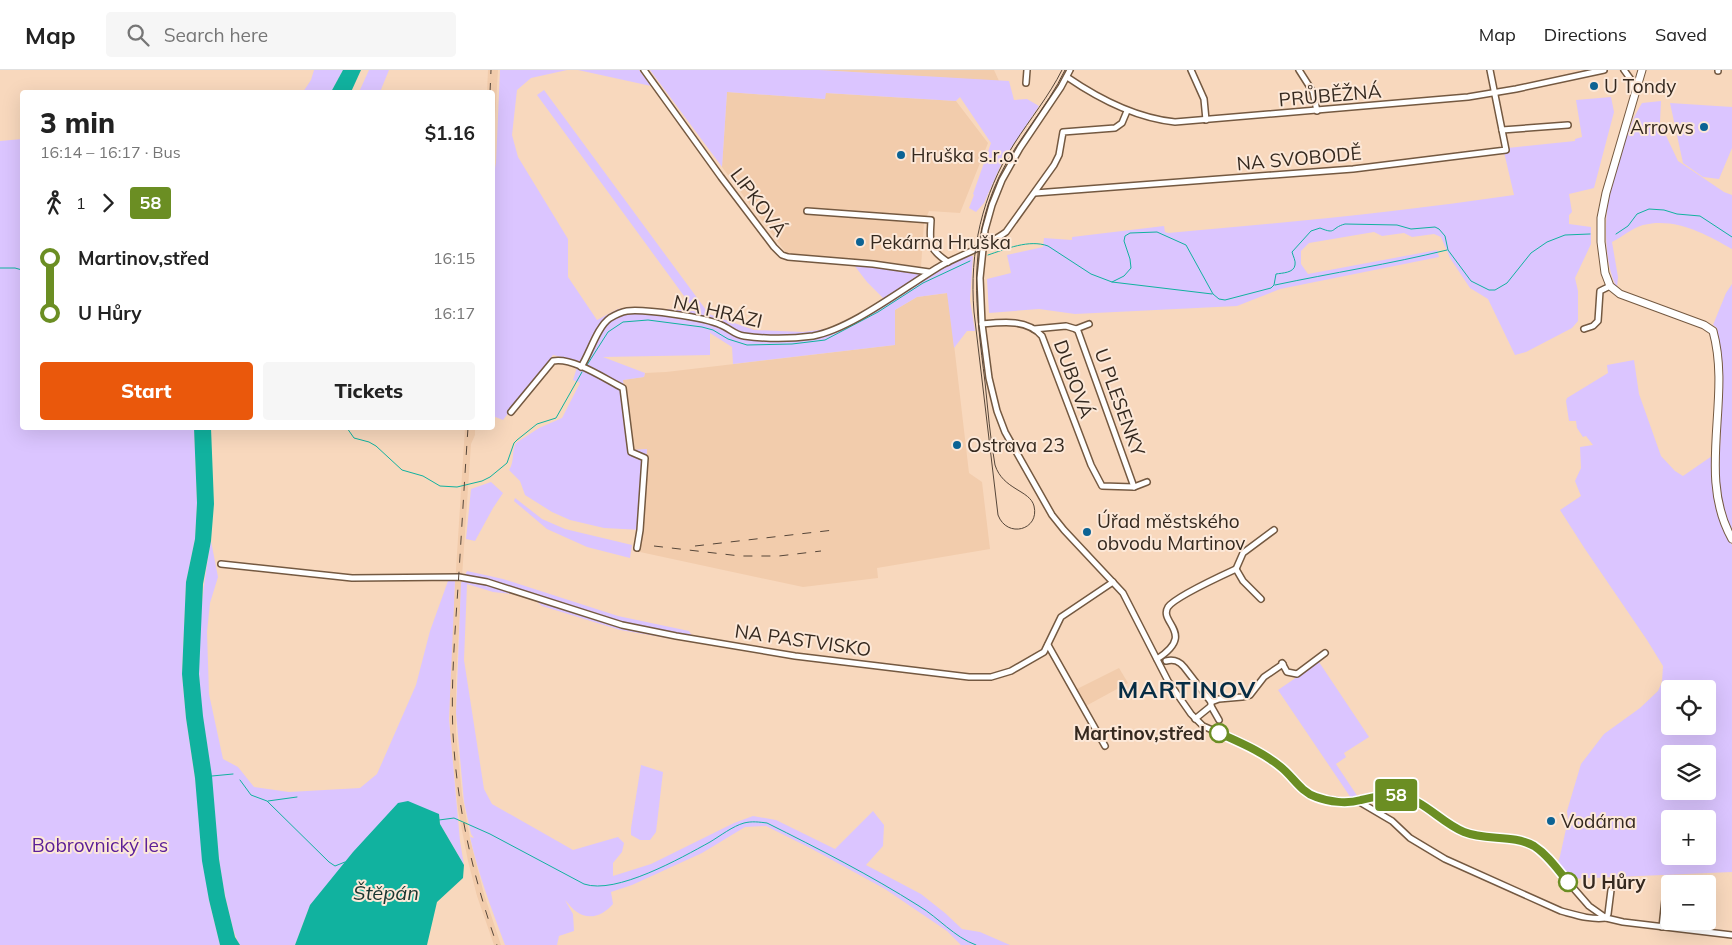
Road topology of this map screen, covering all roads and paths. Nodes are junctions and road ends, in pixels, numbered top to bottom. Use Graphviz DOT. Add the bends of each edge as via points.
graph roads {
  1 [pos="644,70"];
  2 [pos="1027,70"];
  3 [pos="1070,70"];
  4 [pos="1191,70"];
  5 [pos="1299,70"];
  6 [pos="1490,70"];
  7 [pos="1604,70"];
  8 [pos="1624,70"];
  9 [pos="1642,70"];
  10 [pos="1067,77"];
  11 [pos="1026,83"];
  12 [pos="1495,93"];
  13 [pos="1634,96"];
  14 [pos="1127,111"];
  15 [pos="1317,111"];
  16 [pos="1206,120"];
  17 [pos="1568,125"];
  18 [pos="1502,130"];
  19 [pos="1035,193"];
  20 [pos="807,211"];
  21 [pos="983,245"];
  22 [pos="948,262"];
  23 [pos="930,272"];
  24 [pos="1610,286"];
  25 [pos="982,324"];
  26 [pos="1089,324"];
  27 [pos="1034,329"];
  28 [pos="1076,329"];
  29 [pos="1584,329"];
  30 [pos="581,367"];
  31 [pos="511,412"];
  32 [pos="1147,482"];
  33 [pos="1107,487"];
  34 [pos="1134,487"];
  35 [pos="1274,530"];
  36 [pos="1732,539"];
  37 [pos="637,548"];
  38 [pos="221,564"];
  39 [pos="1236,569"];
  40 [pos="1113,582"];
  41 [pos="1260,599"];
  42 [pos="1048,645"];
  43 [pos="1325,653"];
  44 [pos="1163,654"];
  45 [pos="1157,659"];
  46 [pos="1166,660"];
  47 [pos="1160,665"];
  48 [pos="1211,704"];
  49 [pos="1195,718"];
  50 [pos="1219,720"];
  51 [pos="1105,746"];
  52 [pos="1357,801"];
  53 [pos="1611,890"];
  54 [pos="1606,918"];
  55 [pos="1661,927"];
  56 [pos="1688,930"];
  57 [pos="1706,932"];
  58 [pos="1732,935"];
  1 -- 23 [label="street, LIPKOVÁ" via="782,255"];
  2 -- 11 [label="street"];
  3 -- 10 [label="street"];
  4 -- 16 [label="street" via="1204,99"];
  5 -- 15 [label="street" via="1313,92"];
  6 -- 12 [label="street, NA SVOBODĚ"];
  7 -- 12 [label="street, PRŮBĚŽNÁ"];
  8 -- 13 [label="street" via="1632,81"];
  9 -- 13 [label="main road"];
  10 -- 14 [label="street, PRŮBĚŽNÁ"];
  10 -- 21 [label="street" via="1008,168 992,205"];
  12 -- 15 [label="street, PRŮBĚŽNÁ"];
  12 -- 18 [label="street, NA SVOBODĚ"];
  13 -- 24 [label="main road" via="1601,218 1602,260"];
  14 -- 16 [label="street, PRŮBĚŽNÁ" via="1162,121"];
  14 -- 19 [label="street" via="1122,123 1115,128 1063,132 1054,166"];
  15 -- 16 [label="street, PRŮBĚŽNÁ"];
  17 -- 18 [label="street"];
  18 -- 19 [label="street, NA SVOBODĚ" via="1506,150 1353,169"];
  19 -- 21 [label="street" via="1006,232"];
  20 -- 22 [label="street" via="931,220 931,246"];
  21 -- 22 [label="street, NA HRÁZI"];
  21 -- 25 [label="street" via="980,278"];
  22 -- 23 [label="street, NA HRÁZI"];
  23 -- 30 [label="street, NA HRÁZI" via="857,318 808,336 745,336 705,320 626,311 609,318 603,325"];
  24 -- 29 [label="street" via="1600,291 1598,321"];
  24 -- 36 [label="main road" via="1620,294 1713,331 1720,370 1715,478 1721,517"];
  25 -- 27 [label="street, DUBOVÁ" via="1016,323"];
  25 -- 40 [label="street" via="991,387 1005,432 1054,519"];
  26 -- 28 [label="street, U PLESENKY"];
  27 -- 28 [label="street, U PLESENKY" via="1066,326"];
  27 -- 33 [label="street, DUBOVÁ" via="1044,340 1093,471 1102,486"];
  28 -- 34 [label="street, U PLESENKY"];
  30 -- 31 [label="street" via="553,361"];
  30 -- 37 [label="street" via="623,388 631,452 645,458"];
  32 -- 34 [label="street, U PLESENKY"];
  33 -- 34 [label="street, U PLESENKY"];
  35 -- 39 [label="street" via="1242,553"];
  38 -- 42 [label="street, NA PASTVISKO" via="352,578 458,577 487,582 622,625 676,636 795,656 970,677 991,677 1011,671 1044,652"];
  39 -- 41 [label="street"];
  39 -- 44 [label="street" via="1170,605 1167,614 1176,639"];
  40 -- 42 [label="street, NA PASTVISKO" via="1061,617"];
  40 -- 45 [label="street" via="1131,607"];
  42 -- 51 [label="street"];
  43 -- 48 [label="street" via="1300,673 1290,674 1282,664 1264,677 1250,695 1219,699"];
  44 -- 45 [label="street"];
  44 -- 46 [label="street"];
  45 -- 47 [label="street"];
  46 -- 47 [label="street"];
  46 -- 48 [label="street" via="1180,662"];
  47 -- 49 [label="street"];
  48 -- 49 [label="street"];
  48 -- 50 [label="street"];
  49 -- 52 [label="street" via="1211,730 1262,753 1312,796"];
  52 -- 54 [label="street" via="1392,821 1410,838 1445,859 1561,911 1596,919"];
  52 -- 54 [label="street" via="1386,795 1401,796 1417,801 1464,832 1479,837 1515,839 1531,845 1542,852 1586,904"];
  53 -- 54 [label="street"];
  54 -- 55 [label="street"];
  56 -- 57 [label="street"];
  57 -- 58 [label="street"];
}
